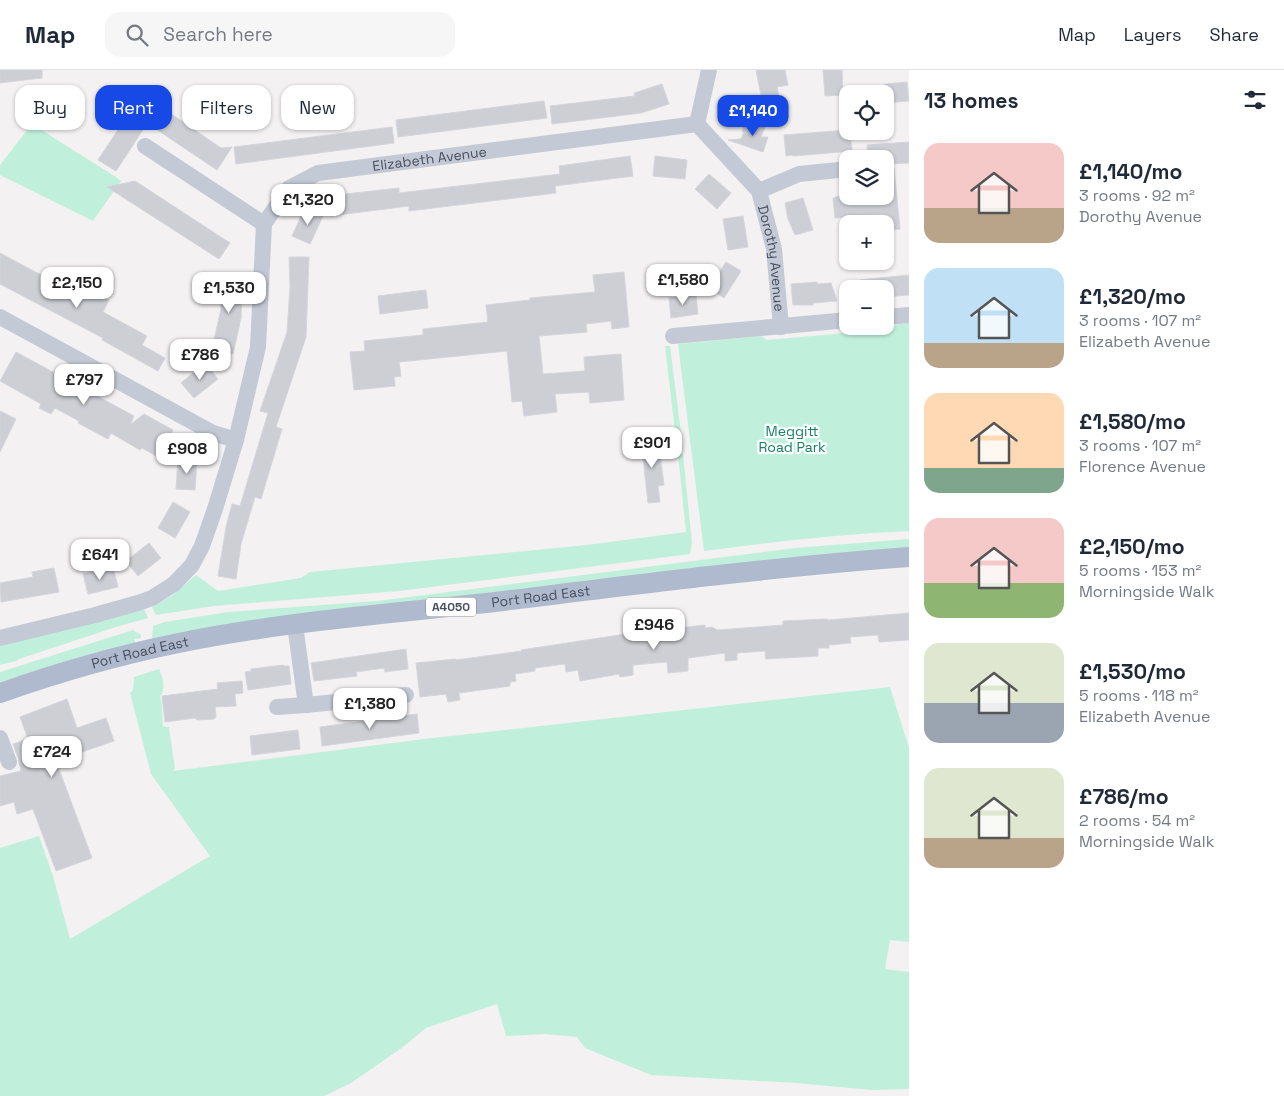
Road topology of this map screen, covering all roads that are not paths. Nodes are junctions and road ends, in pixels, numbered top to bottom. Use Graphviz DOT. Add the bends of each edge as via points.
graph roads {
  1 [pos="709,70"];
  2 [pos="697,124"];
  3 [pos="145,146"];
  4 [pos="839,171"];
  5 [pos="759,191"];
  6 [pos="264,224"];
  7 [pos="909,314"];
  8 [pos="894,316"];
  9 [pos="839,321"];
  10 [pos="2,323"];
  11 [pos="781,326"];
  12 [pos="673,336"];
  13 [pos="236,440"];
  14 [pos="909,557"];
  15 [pos="295,625"];
  16 [pos="0,638"];
  17 [pos="396,691"];
  18 [pos="0,693"];
  19 [pos="306,705"];
  20 [pos="277,707"];
  21 [pos="1,744"];
  22 [pos="9,762"];
  1 -- 2 [label="street"];
  2 -- 5 [label="street, Dorothy Avenue"];
  2 -- 6 [label="street, Elizabeth Avenue" via="318,173 289,188"];
  3 -- 6 [label="street"];
  4 -- 5 [label="street" via="799,174"];
  5 -- 11 [label="street, Dorothy Avenue" via="774,249"];
  6 -- 13 [label="street" via="258,347"];
  7 -- 8 [label="street"];
  9 -- 11 [label="street"];
  10 -- 13 [label="street" via="213,433"];
  11 -- 12 [label="street"];
  13 -- 16 [label="street" via="208,531 192,565 174,584 138,603"];
  14 -- 15 [label="main road, Port Road East / A4050" via="779,568"];
  15 -- 18 [label="main road, Port Road East / A4050" via="138,652"];
  15 -- 19 [label="street"];
  17 -- 19 [label="street"];
  19 -- 20 [label="street"];
  21 -- 22 [label="street"];
}
